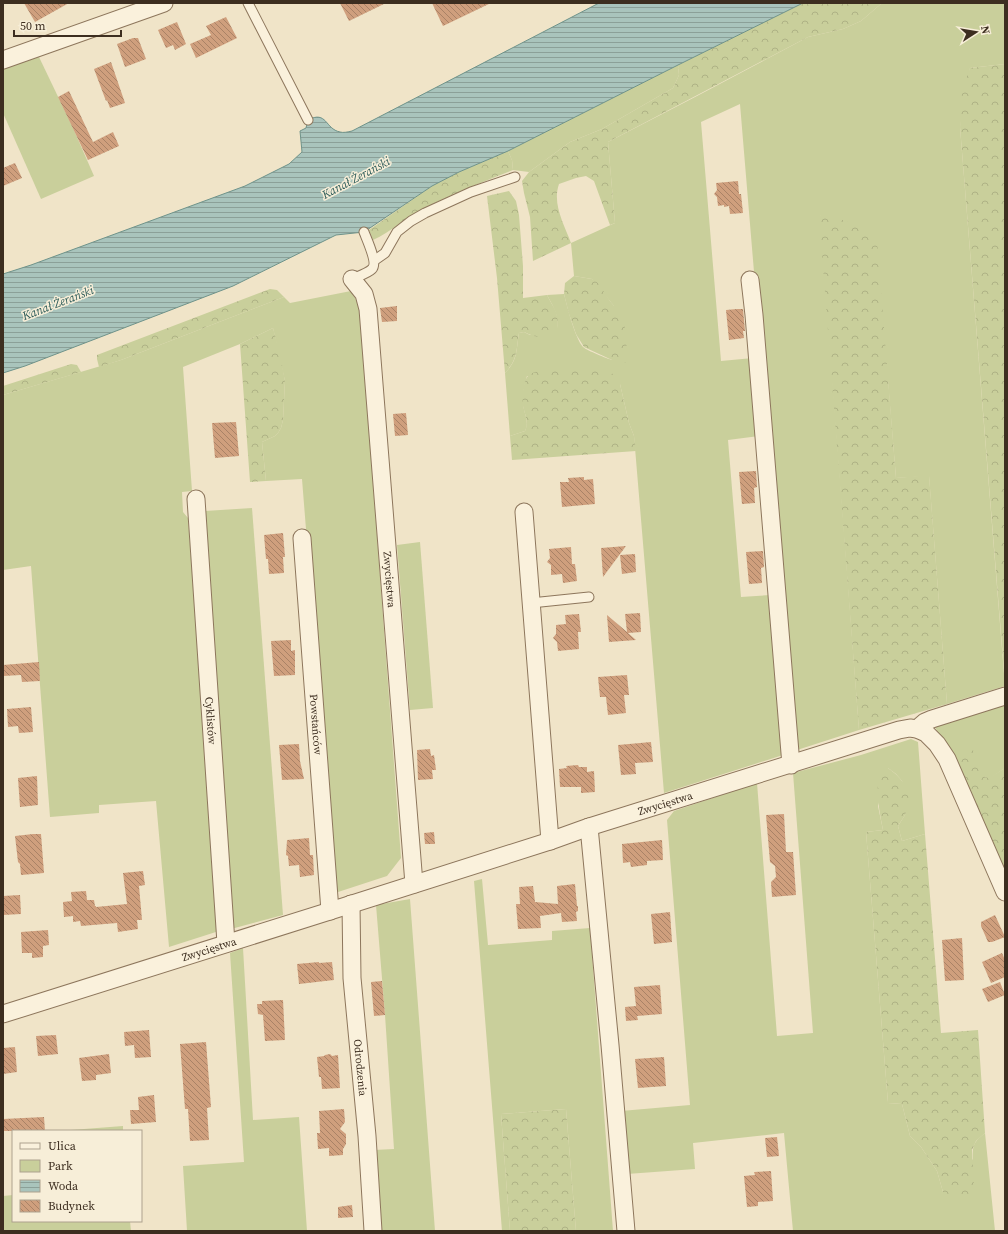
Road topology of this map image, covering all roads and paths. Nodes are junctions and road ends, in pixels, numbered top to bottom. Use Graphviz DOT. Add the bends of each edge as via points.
graph roads {
  1 [pos="164,3"];
  2 [pos="248,3"];
  3 [pos="3,60"];
  4 [pos="308,120"];
  5 [pos="515,177"];
  6 [pos="364,232"];
  7 [pos="375,260"];
  8 [pos="352,279"];
  9 [pos="750,280"];
  10 [pos="196,499"];
  11 [pos="524,512"];
  12 [pos="302,538"];
  13 [pos="589,597"];
  14 [pos="530,603"];
  15 [pos="1005,696"];
  16 [pos="917,729"];
  17 [pos="791,764"];
  18 [pos="589,827"];
  19 [pos="550,841"];
  20 [pos="414,884"];
  21 [pos="1005,892"];
  22 [pos="351,904"];
  23 [pos="330,911"];
  24 [pos="226,943"];
  25 [pos="3,1014"];
  26 [pos="372,1231"];
  27 [pos="626,1231"];
  1 -- 3 [label="street"];
  2 -- 4 [label="lane"];
  5 -- 7 [label="lane" via="471,192 411,221 396,232 385,253"];
  6 -- 7 [label="lane"];
  7 -- 8 [label="lane" via="372,270"];
  8 -- 20 [label="street, Zwycięstwa" via="364,294 368,308"];
  9 -- 17 [label="street"];
  10 -- 24 [label="street, Cyklistów"];
  11 -- 14 [label="street"];
  12 -- 23 [label="street, Powstańców"];
  13 -- 14 [label="lane"];
  14 -- 19 [label="street"];
  15 -- 16 [label="street, Zwycięstwa" via="932,719"];
  16 -- 17 [label="street, Zwycięstwa" via="899,730"];
  16 -- 21 [label="street" via="926,733 937,744 946,759"];
  17 -- 18 [label="street, Zwycięstwa"];
  18 -- 19 [label="street, Zwycięstwa"];
  18 -- 27 [label="street"];
  19 -- 20 [label="street, Zwycięstwa"];
  20 -- 22 [label="street, Zwycięstwa"];
  22 -- 23 [label="street, Zwycięstwa"];
  22 -- 26 [label="street, Odrodzenia" via="352,978 367,1136"];
  23 -- 24 [label="street, Zwycięstwa"];
  24 -- 25 [label="street, Zwycięstwa"];
}
